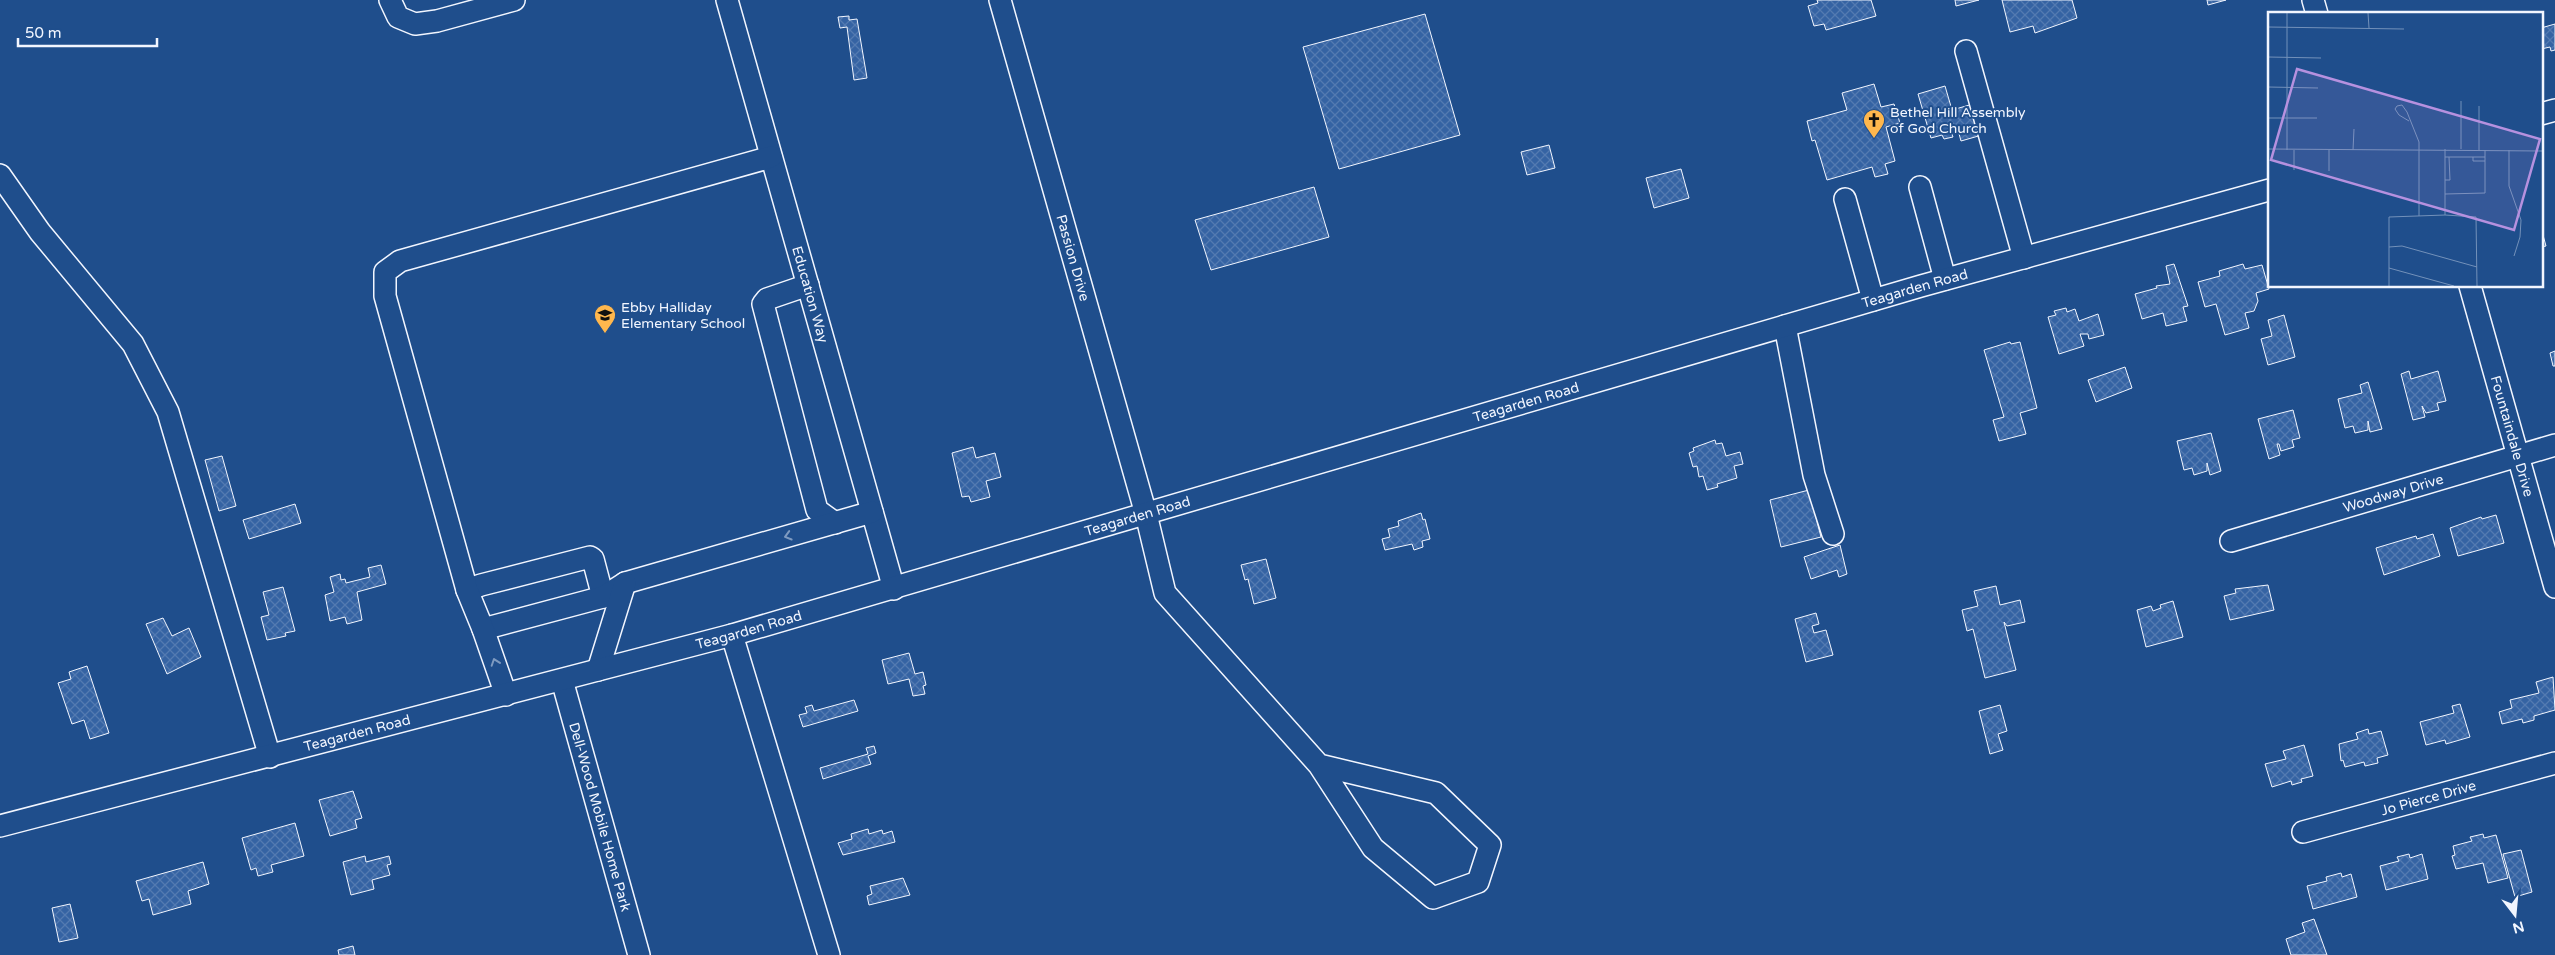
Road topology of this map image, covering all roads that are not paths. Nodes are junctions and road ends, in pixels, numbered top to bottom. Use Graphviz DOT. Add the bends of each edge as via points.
graph roads {
  1 [pos="514,0"];
  2 [pos="727,0"];
  3 [pos="1000,0"];
  4 [pos="394,9"];
  5 [pos="1966,51"];
  6 [pos="2555,110"];
  7 [pos="2542,114"];
  8 [pos="771,157"];
  9 [pos="0,175"];
  10 [pos="1920,187"];
  11 [pos="2268,190"];
  12 [pos="1845,199"];
  13 [pos="2024,258"];
  14 [pos="1945,279"];
  15 [pos="808,285"];
  16 [pos="2471,288"];
  17 [pos="1873,300"];
  18 [pos="1785,326"];
  19 [pos="2555,445"];
  20 [pos="2518,456"];
  21 [pos="872,512"];
  22 [pos="1146,514"];
  23 [pos="834,523"];
  24 [pos="1833,534"];
  25 [pos="2231,541"];
  26 [pos="625,582"];
  27 [pos="2555,587"];
  28 [pos="894,589"];
  29 [pos="467,590"];
  30 [pos="603,597"];
  31 [pos="484,629"];
  32 [pos="732,635"];
  33 [pos="598,670"];
  34 [pos="562,680"];
  35 [pos="506,695"];
  36 [pos="270,757"];
  37 [pos="2555,763"];
  38 [pos="1319,765"];
  39 [pos="0,826"];
  40 [pos="2303,832"];
  41 [pos="639,955"];
  42 [pos="829,955"];
  1 -- 4 [label="street" via="415,24"];
  2 -- 8 [label="street, Education Way"];
  3 -- 22 [label="street, Passion Drive"];
  5 -- 13 [label="street"];
  6 -- 7 [label="street"];
  8 -- 15 [label="street, Education Way"];
  8 -- 29 [label="street" via="400,261 385,272 385,296"];
  9 -- 36 [label="street" via="40,232 133,344 168,412"];
  10 -- 14 [label="street"];
  11 -- 13 [label="street, Teagarden Road"];
  12 -- 17 [label="street"];
  13 -- 14 [label="street, Teagarden Road"];
  14 -- 17 [label="street, Teagarden Road"];
  15 -- 21 [label="street, Education Way"];
  15 -- 23 [label="street" via="768,298 763,304 818,510"];
  16 -- 20 [label="street, Fountaindale Drive"];
  17 -- 18 [label="street, Teagarden Road"];
  18 -- 22 [label="street, Teagarden Road"];
  18 -- 24 [label="street" via="1814,475"];
  19 -- 20 [label="street, Woodway Drive"];
  20 -- 25 [label="street, Woodway Drive"];
  20 -- 27 [label="street, Fountaindale Drive"];
  21 -- 23 [label="street"];
  21 -- 28 [label="street, Education Way"];
  22 -- 28 [label="street, Teagarden Road"];
  22 -- 38 [label="street, Passion Drive" via="1165,593"];
  23 -- 26 [label="street, one-way"];
  26 -- 30 [label="street"];
  26 -- 33 [label="street"];
  28 -- 32 [label="street, Teagarden Road"];
  29 -- 30 [label="street" via="590,557"];
  29 -- 31 [label="street"];
  30 -- 31 [label="street"];
  35 -- 31 [label="street, one-way"];
  32 -- 33 [label="street, Teagarden Road"];
  32 -- 42 [label="street"];
  33 -- 34 [label="street, Teagarden Road"];
  34 -- 35 [label="street, Teagarden Road"];
  34 -- 41 [label="street, Dell-Wood Mobile Home Park"];
  35 -- 36 [label="street, Teagarden Road"];
  36 -- 39 [label="street, Teagarden Road"];
  37 -- 40 [label="street, Jo Pierce Drive"];
  38 -- 38 [label="street, Passion Drive" via="1373,848 1433,898 1478,882 1490,845 1436,793"];
}
